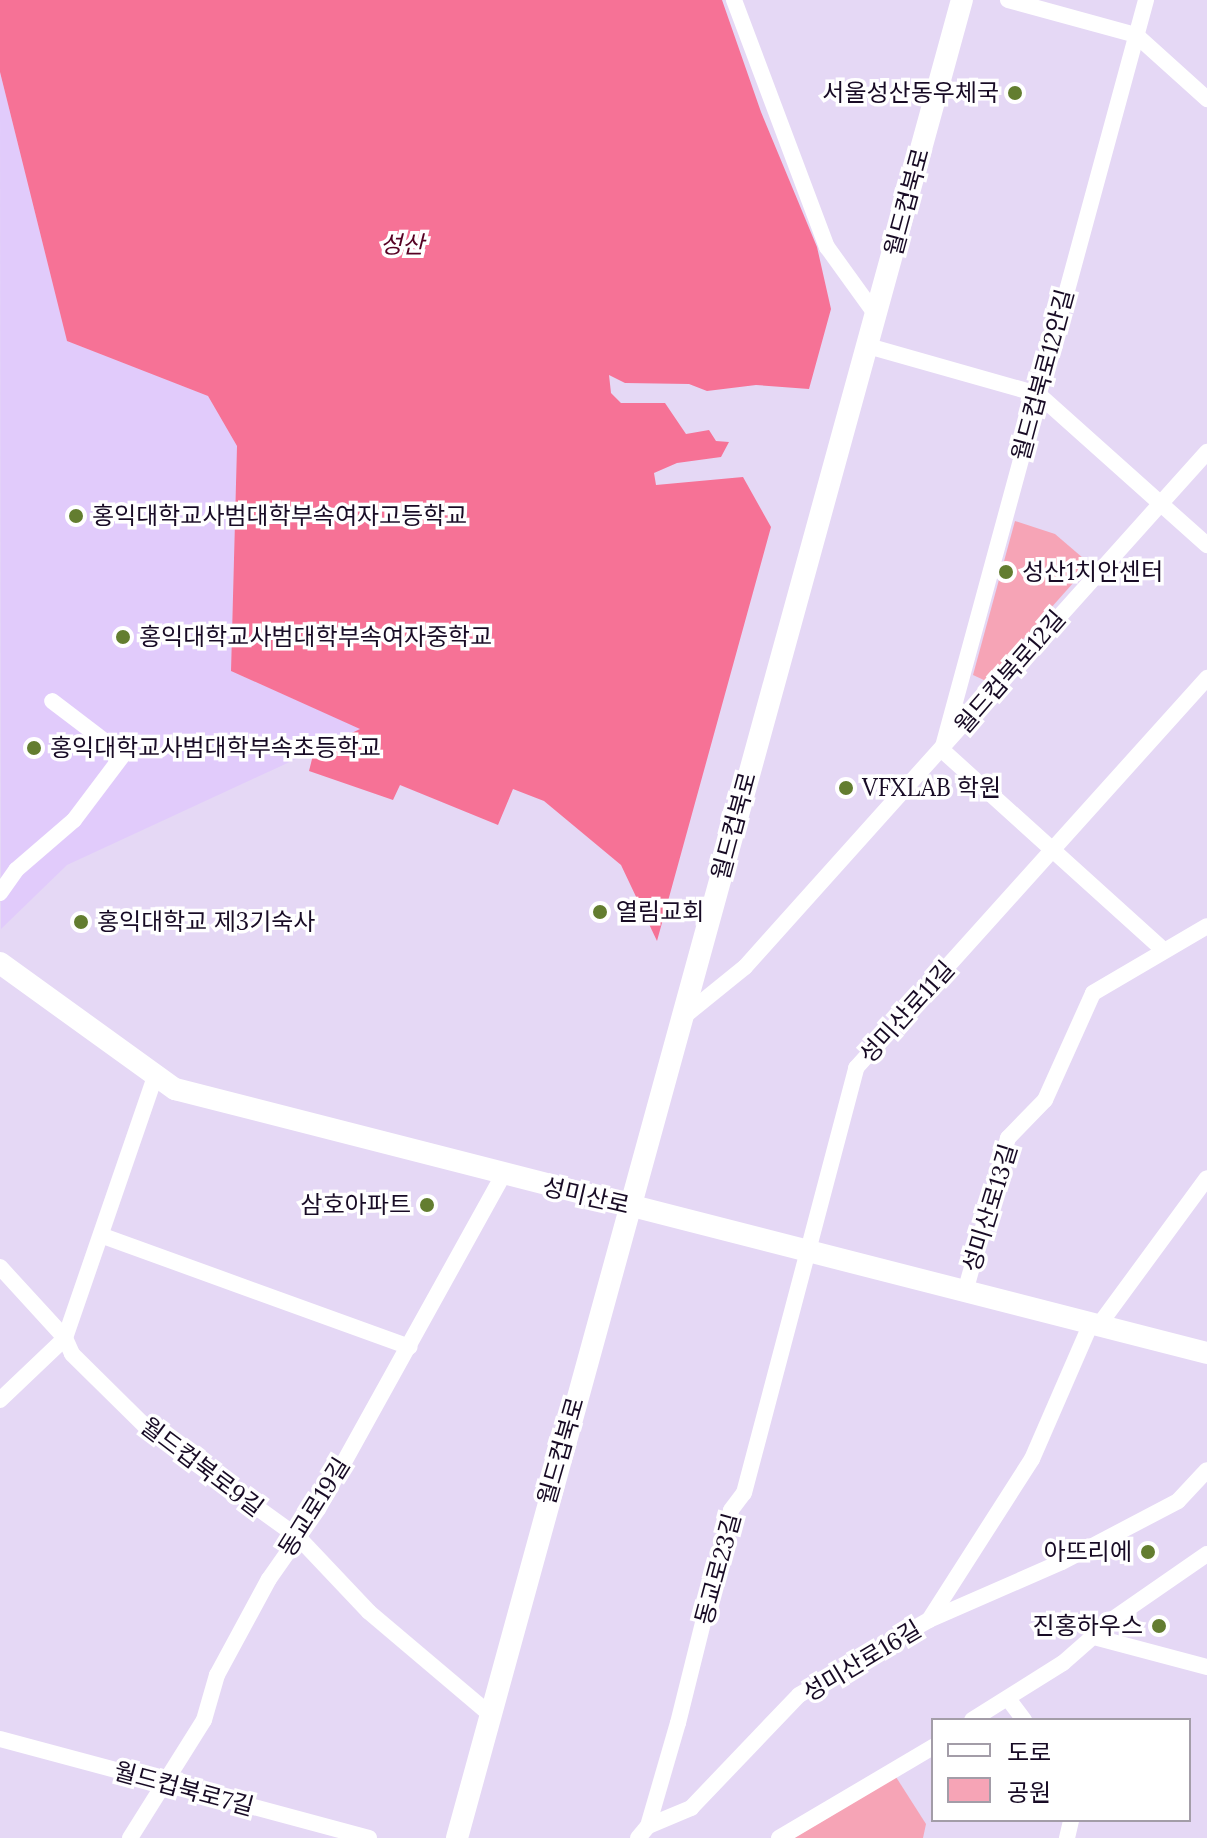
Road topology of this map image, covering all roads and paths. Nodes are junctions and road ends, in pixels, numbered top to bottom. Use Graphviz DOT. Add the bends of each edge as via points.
graph roads {
  1 [pos="734,0"];
  2 [pos="962,0"];
  3 [pos="1008,0"];
  4 [pos="1146,0"];
  5 [pos="1136,35"];
  6 [pos="1207,99"];
  7 [pos="876,315"];
  8 [pos="868,346"];
  9 [pos="1038,394"];
  10 [pos="1207,452"];
  11 [pos="1161,503"];
  12 [pos="1207,545"];
  13 [pos="1207,678"];
  14 [pos="52,701"];
  15 [pos="942,750"];
  16 [pos="1052,850"];
  17 [pos="0,893"];
  18 [pos="1207,926"];
  19 [pos="1161,948"];
  20 [pos="0,963"];
  21 [pos="682,1018"];
  22 [pos="154,1079"];
  23 [pos="502,1177"];
  24 [pos="1207,1178"];
  25 [pos="633,1208"];
  26 [pos="103,1236"];
  27 [pos="808,1253"];
  28 [pos="0,1267"];
  29 [pos="965,1292"];
  30 [pos="1095,1324"];
  31 [pos="65,1338"];
  32 [pos="409,1347"];
  33 [pos="1207,1353"];
  34 [pos="0,1400"];
  35 [pos="1207,1470"];
  36 [pos="298,1537"];
  37 [pos="1207,1554"];
  38 [pos="929,1620"];
  39 [pos="1094,1637"];
  40 [pos="1207,1667"];
  41 [pos="1009,1700"];
  42 [pos="491,1715"];
  43 [pos="976,1718"];
  44 [pos="1022,1718"];
  45 [pos="0,1739"];
  46 [pos="931,1748"];
  47 [pos="166,1784"];
  48 [pos="643,1832"];
  49 [pos="130,1838"];
  50 [pos="369,1838"];
  51 [pos="457,1838"];
  52 [pos="779,1838"];
  1 -- 7 [label="street" via="827,247"];
  2 -- 7 [label="main road, 월드컵북로"];
  3 -- 5 [label="street"];
  4 -- 5 [label="street, 월드컵북로12안길"];
  5 -- 6 [label="street"];
  5 -- 9 [label="street, 월드컵북로12안길"];
  7 -- 8 [label="main road, 월드컵북로"];
  8 -- 9 [label="street"];
  8 -- 21 [label="main road, 월드컵북로"];
  9 -- 11 [label="street"];
  9 -- 15 [label="street, 월드컵북로12안길"];
  10 -- 11 [label="street, 월드컵북로12길"];
  11 -- 12 [label="street"];
  11 -- 15 [label="street, 월드컵북로12길"];
  13 -- 16 [label="street, 성미산로11길"];
  14 -- 17 [label="street" via="123,755 74,820 16,870"];
  15 -- 16 [label="street, 월드컵북로12길"];
  15 -- 21 [label="street, 월드컵북로12길" via="745,967"];
  16 -- 19 [label="street"];
  16 -- 27 [label="street, 성미산로11길" via="856,1068"];
  18 -- 19 [label="street, 성미산로13길"];
  19 -- 29 [label="street, 성미산로13길" via="1096,989 1045,1100 1008,1138"];
  20 -- 22 [label="main road, 성미산로"];
  21 -- 25 [label="main road, 월드컵북로"];
  22 -- 23 [label="main road, 성미산로"];
  22 -- 26 [label="street"];
  23 -- 25 [label="main road, 성미산로"];
  23 -- 32 [label="street, 동교로19길"];
  24 -- 30 [label="street, 성미산로16길"];
  25 -- 27 [label="main road, 성미산로"];
  25 -- 42 [label="main road, 월드컵북로" via="533,1547"];
  26 -- 31 [label="street"];
  26 -- 32 [label="street"];
  27 -- 29 [label="main road, 성미산로"];
  27 -- 48 [label="street, 동교로23길" via="744,1493 731,1510"];
  28 -- 31 [label="street, 월드컵북로9길"];
  29 -- 30 [label="main road, 성미산로"];
  30 -- 33 [label="main road, 성미산로"];
  30 -- 38 [label="street, 성미산로16길" via="1032,1459"];
  31 -- 34 [label="street"];
  31 -- 36 [label="street, 월드컵북로9길" via="72,1354 149,1430"];
  32 -- 36 [label="street, 동교로19길"];
  35 -- 38 [label="street" via="1178,1501 1062,1562"];
  36 -- 42 [label="street, 월드컵북로9길" via="369,1612"];
  36 -- 47 [label="street, 동교로19길" via="217,1675 204,1720"];
  37 -- 39 [label="street"];
  38 -- 48 [label="street, 성미산로16길" via="799,1695 691,1808"];
  39 -- 40 [label="street"];
  39 -- 41 [label="street"];
  41 -- 43 [label="street"];
  41 -- 44 [label="street"];
  42 -- 51 [label="main road, 월드컵북로"];
  45 -- 47 [label="street, 월드컵북로7길"];
  46 -- 52 [label="street"];
  47 -- 49 [label="street, 동교로19길"];
  47 -- 50 [label="street, 월드컵북로7길"];
}
